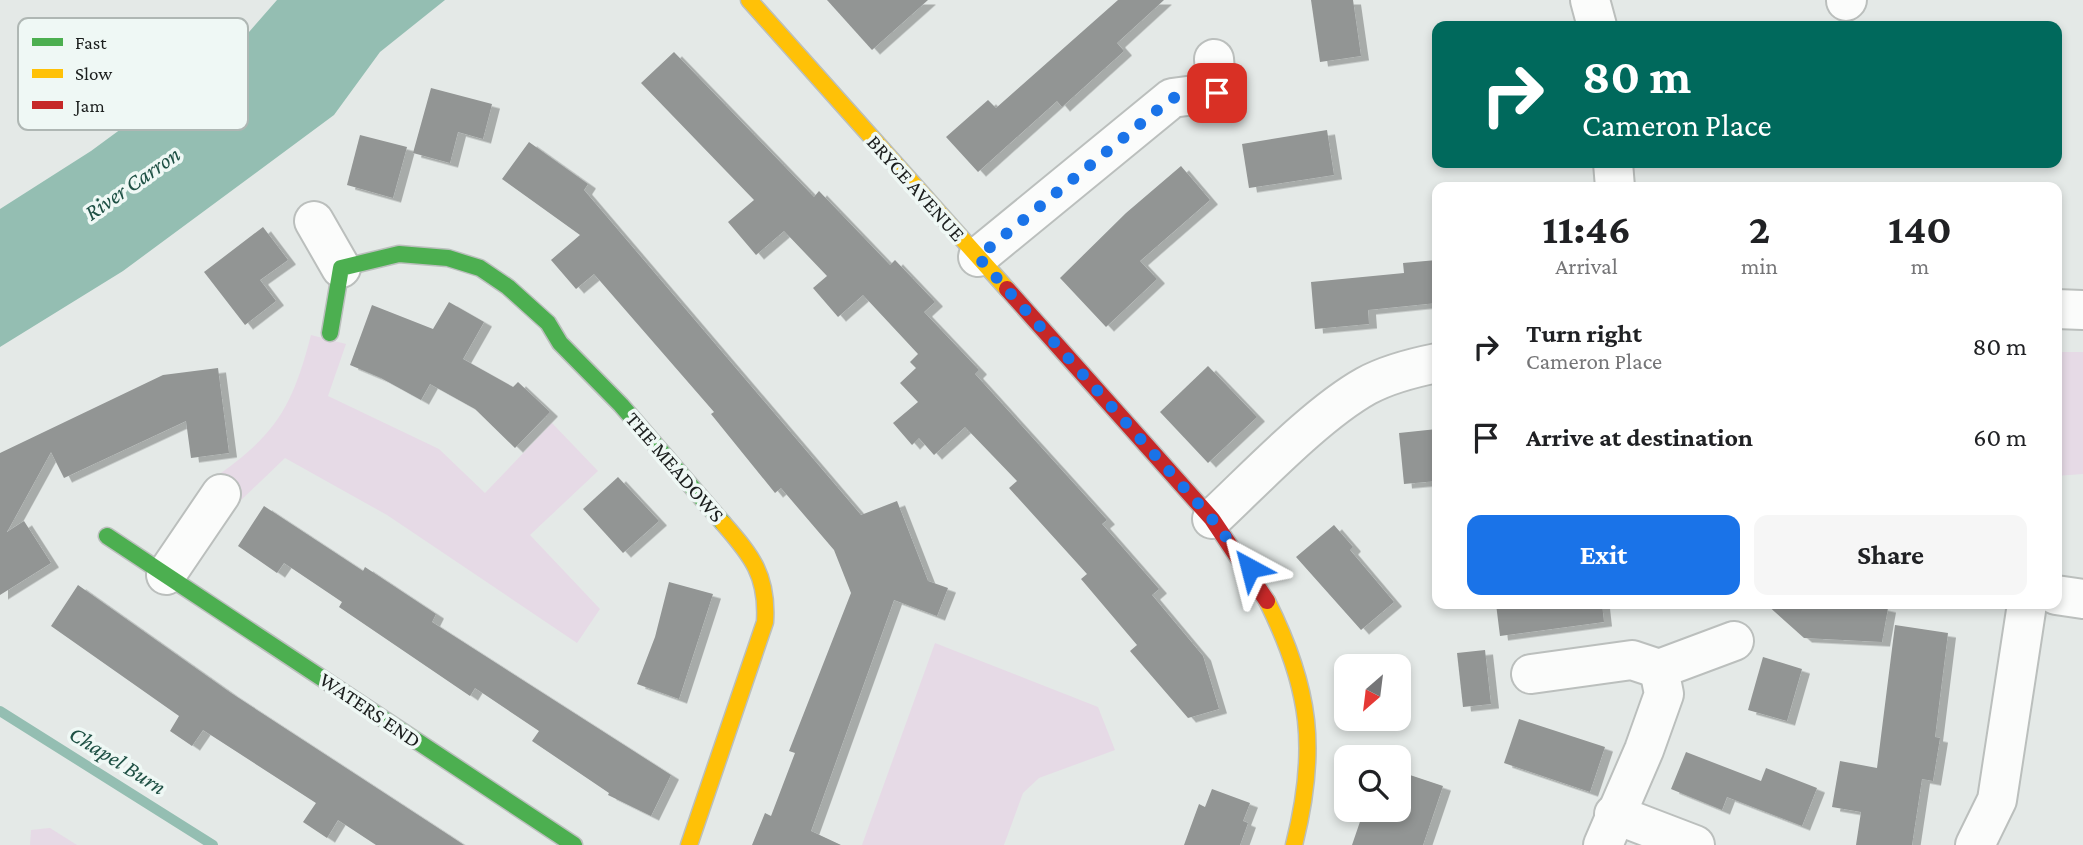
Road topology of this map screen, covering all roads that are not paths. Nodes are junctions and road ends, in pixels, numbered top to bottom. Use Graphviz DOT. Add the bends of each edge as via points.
graph roads {
  1 [pos="749,0"];
  2 [pos="1590,0"];
  3 [pos="1596,21"];
  4 [pos="1213,60"];
  5 [pos="314,221"];
  6 [pos="978,257"];
  7 [pos="341,268"];
  8 [pos="2062,309"];
  9 [pos="2083,310"];
  10 [pos="330,333"];
  11 [pos="1432,364"];
  12 [pos="221,494"];
  13 [pos="1212,519"];
  14 [pos="107,536"];
  15 [pos="166,575"];
  16 [pos="2062,596"];
  17 [pos="2083,599"];
  18 [pos="2026,609"];
  19 [pos="1734,641"];
  20 [pos="1660,669"];
  21 [pos="1531,674"];
  22 [pos="1609,829"];
  23 [pos="574,845"];
  24 [pos="689,845"];
  25 [pos="1294,845"];
  26 [pos="1695,845"];
  27 [pos="1975,845"];
  1 -- 6 [label="street, BRYCE AVENUE"];
  2 -- 3 [label="street"];
  4 -- 6 [label="street" via="1217,93 1172,98"];
  5 -- 7 [label="street"];
  6 -- 13 [label="street, BRYCE AVENUE"];
  7 -- 10 [label="street"];
  7 -- 24 [label="street, THE MEADOWS" via="399,254 448,258 481,268 508,287 548,323 560,343 621,405 760,571 768,593 765,622"];
  8 -- 9 [label="street"];
  11 -- 13 [label="street" via="1365,387 1332,410"];
  12 -- 15 [label="street"];
  13 -- 25 [label="street, BRYCE AVENUE" via="1250,568 1303,686 1310,733 1308,782"];
  14 -- 15 [label="street, WATERS END"];
  15 -- 23 [label="street, WATERS END"];
  16 -- 17 [label="street"];
  18 -- 27 [label="street" via="1997,800"];
  19 -- 20 [label="street"];
  20 -- 21 [label="street" via="1632,660"];
  20 -- 22 [label="street" via="1664,694"];
  22 -- 26 [label="street"];
}
